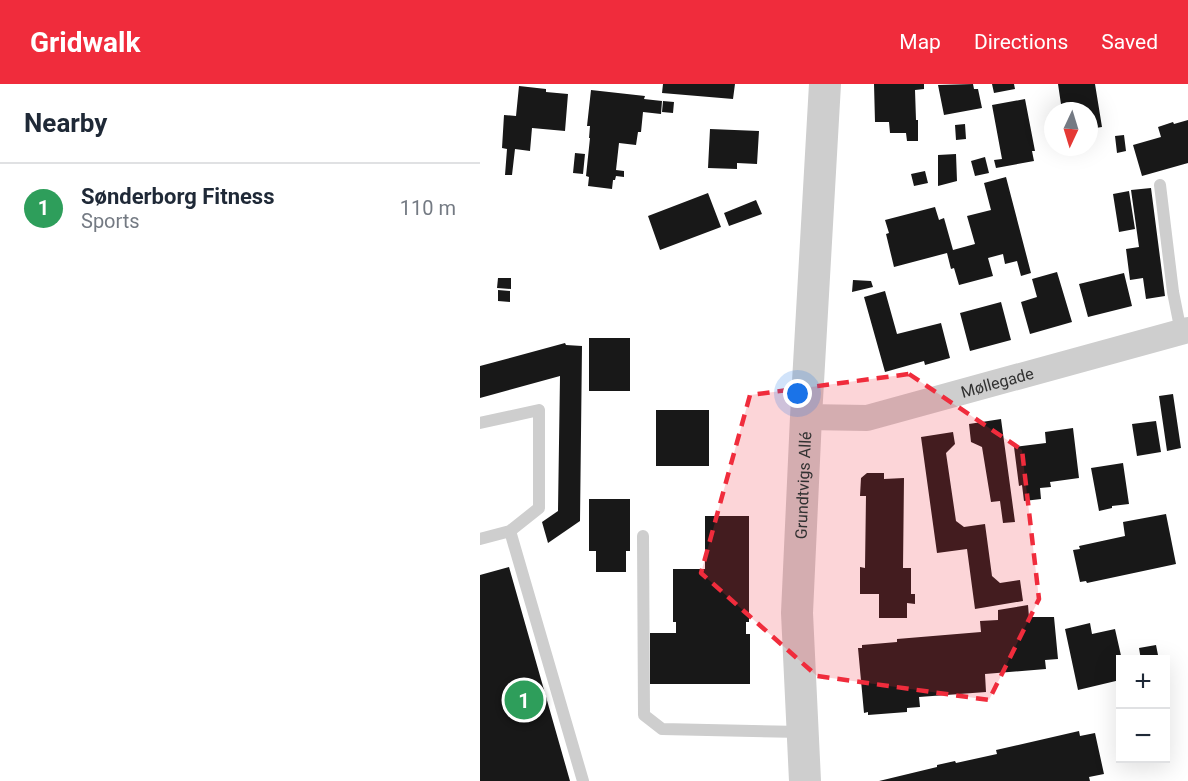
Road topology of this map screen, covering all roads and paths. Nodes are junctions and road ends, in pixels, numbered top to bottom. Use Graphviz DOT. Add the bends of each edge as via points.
graph roads {
  1 [pos="825,84"];
  2 [pos="1160,185"];
  3 [pos="1185,331"];
  4 [pos="806,417"];
  5 [pos="480,423"];
  6 [pos="510,531"];
  7 [pos="643,536"];
  8 [pos="480,539"];
  9 [pos="803,732"];
  10 [pos="583,781"];
  11 [pos="805,781"];
  1 -- 4 [label="street, Grundtvigs Allé"];
  2 -- 3 [label="lane" via="1173,292"];
  3 -- 4 [label="street, Møllegade" via="867,418"];
  4 -- 9 [label="street, Grundtvigs Allé" via="797,613"];
  5 -- 6 [label="lane" via="539,410 539,508"];
  6 -- 8 [label="lane"];
  6 -- 10 [label="lane"];
  7 -- 9 [label="lane" via="644,715 662,729"];
  9 -- 11 [label="street, Grundtvigs Allé"];
}
